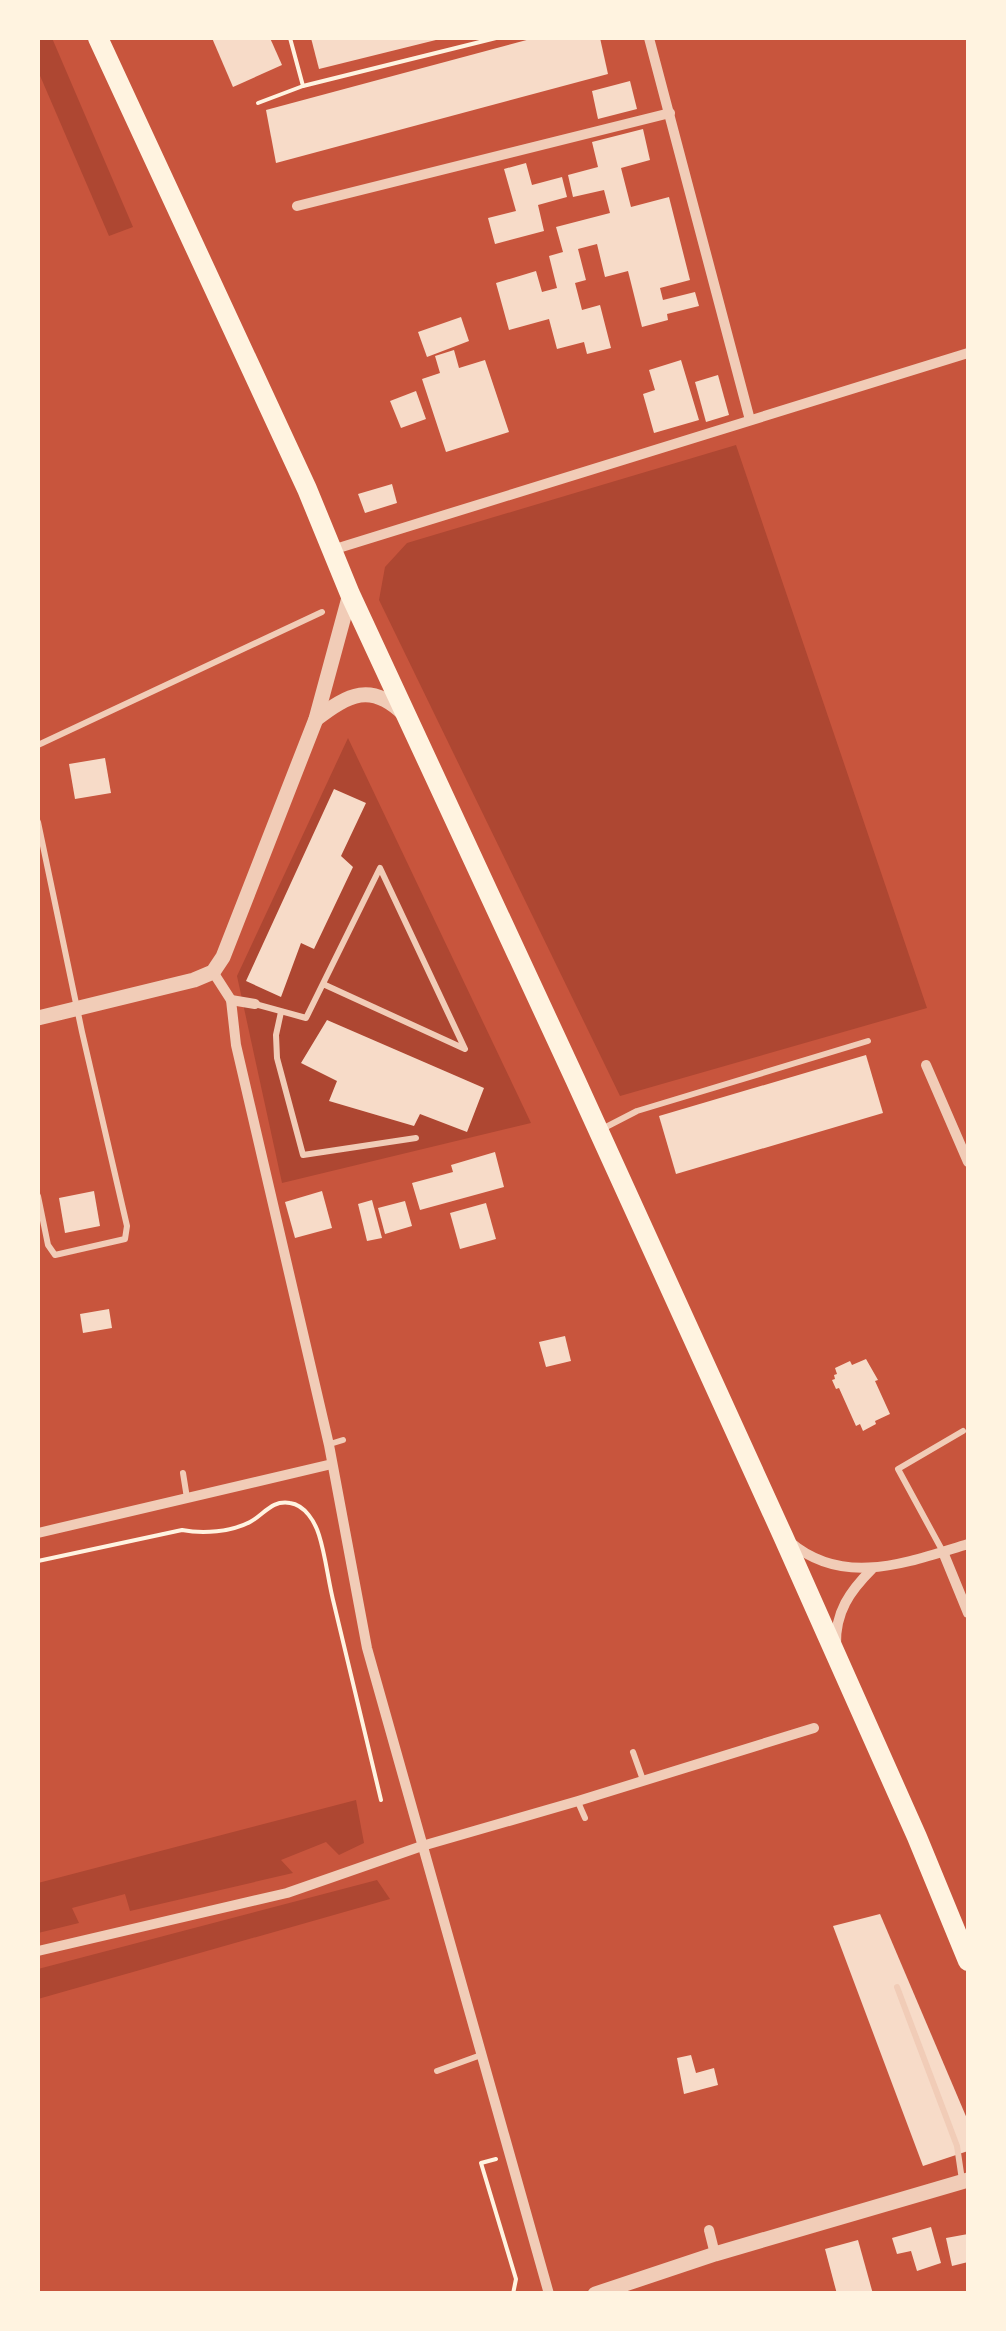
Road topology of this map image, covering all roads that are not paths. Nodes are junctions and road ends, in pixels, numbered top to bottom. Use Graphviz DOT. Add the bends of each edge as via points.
graph roads {
  1 [pos="98,38"];
  2 [pos="649,38"];
  3 [pos="670,113"];
  4 [pos="297,206"];
  5 [pos="968,353"];
  6 [pos="750,420"];
  7 [pos="332,550"];
  8 [pos="350,594"];
  9 [pos="322,612"];
  10 [pos="407,716"];
  11 [pos="316,719"];
  12 [pos="38,745"];
  13 [pos="38,822"];
  14 [pos="213,972"];
  15 [pos="323,984"];
  16 [pos="232,1000"];
  17 [pos="255,1004"];
  18 [pos="77,1008"];
  19 [pos="282,1012"];
  20 [pos="38,1018"];
  21 [pos="868,1041"];
  22 [pos="926,1065"];
  23 [pos="598,1131"];
  24 [pos="416,1138"];
  25 [pos="966,1147"];
  26 [pos="968,1162"];
  27 [pos="38,1196"];
  28 [pos="963,1430"];
  29 [pos="343,1440"];
  30 [pos="328,1445"];
  31 [pos="332,1464"];
  32 [pos="182,1473"];
  33 [pos="187,1499"];
  34 [pos="38,1533"];
  35 [pos="784,1536"];
  36 [pos="968,1544"];
  37 [pos="943,1552"];
  38 [pos="872,1569"];
  39 [pos="968,1613"];
  40 [pos="837,1656"];
  41 [pos="814,1728"];
  42 [pos="633,1752"];
  43 [pos="643,1780"];
  44 [pos="578,1801"];
  45 [pos="585,1818"];
  46 [pos="422,1846"];
  47 [pos="38,1952"];
  48 [pos="968,1961"];
  49 [pos="897,1988"];
  50 [pos="481,2055"];
  51 [pos="437,2071"];
  52 [pos="965,2181"];
  53 [pos="709,2230"];
  54 [pos="715,2254"];
  55 [pos="549,2294"];
  56 [pos="596,2294"];
  1 -- 7 [label="main road"];
  2 -- 3 [label="street"];
  3 -- 4 [label="street"];
  3 -- 6 [label="street"];
  5 -- 6 [label="street"];
  6 -- 7 [label="street"];
  7 -- 8 [label="main road"];
  8 -- 10 [label="main road"];
  8 -- 11 [label="street"];
  9 -- 12 [label="lane"];
  10 -- 11 [label="street" via="383,697 360,694"];
  10 -- 23 [label="main road"];
  11 -- 14 [label="street"];
  13 -- 18 [label="lane"];
  14 -- 16 [label="street"];
  14 -- 18 [label="street"];
  15 -- 15 [label="lane" via="380,868 465,1050 358,1000"];
  15 -- 19 [label="lane" via="306,1018"];
  16 -- 17 [label="street"];
  16 -- 30 [label="street" via="236,1045"];
  17 -- 19 [label="lane"];
  18 -- 20 [label="street"];
  18 -- 27 [label="lane" via="125,1238 55,1255"];
  19 -- 24 [label="lane" via="277,1058 303,1155"];
  21 -- 23 [label="lane" via="637,1112"];
  22 -- 25 [label="street"];
  23 -- 35 [label="main road"];
  25 -- 26 [label="street"];
  28 -- 37 [label="lane" via="898,1469"];
  29 -- 30 [label="lane"];
  30 -- 31 [label="street"];
  31 -- 33 [label="street"];
  31 -- 46 [label="street" via="367,1648"];
  32 -- 33 [label="lane"];
  33 -- 34 [label="street"];
  35 -- 38 [label="street" via="815,1559"];
  35 -- 40 [label="main road"];
  36 -- 37 [label="street"];
  37 -- 38 [label="street"];
  37 -- 39 [label="street"];
  38 -- 40 [label="street" via="842,1607"];
  40 -- 48 [label="main road"];
  41 -- 43 [label="street"];
  42 -- 43 [label="lane"];
  43 -- 44 [label="street"];
  44 -- 45 [label="lane"];
  44 -- 46 [label="street"];
  46 -- 47 [label="street" via="287,1893"];
  46 -- 50 [label="street"];
  49 -- 52 [label="lane"];
  50 -- 51 [label="lane"];
  50 -- 55 [label="street"];
  52 -- 54 [label="street"];
  53 -- 54 [label="street"];
  54 -- 56 [label="street"];
}
